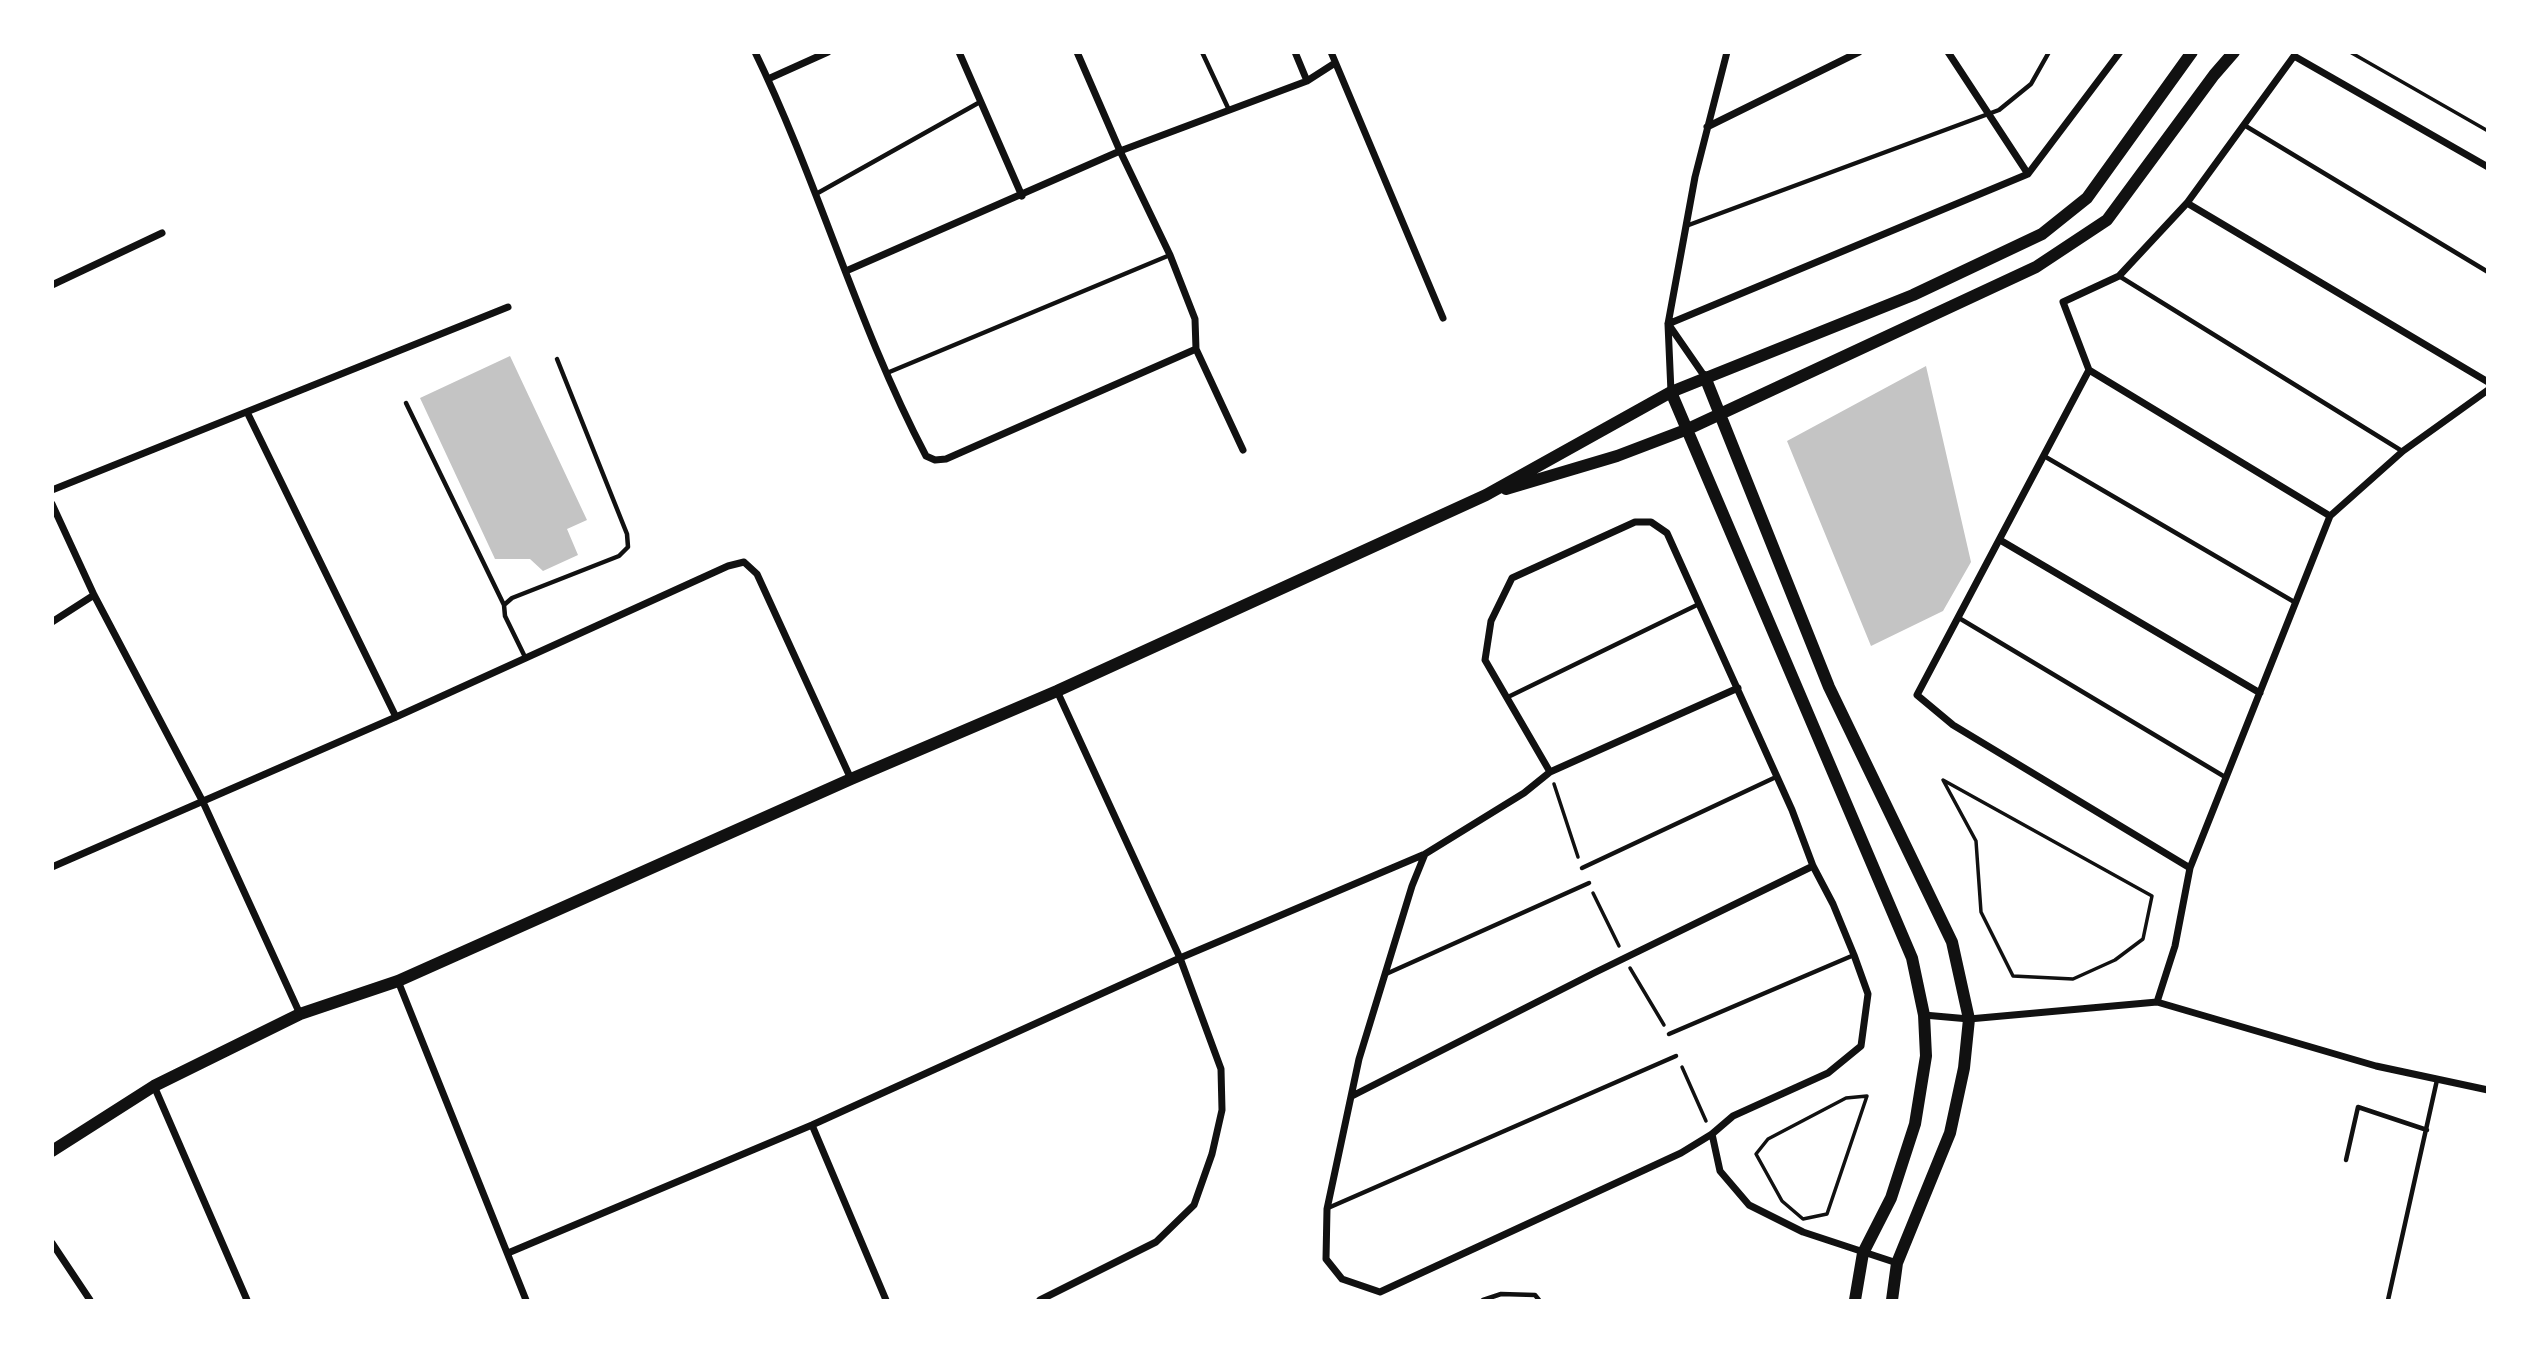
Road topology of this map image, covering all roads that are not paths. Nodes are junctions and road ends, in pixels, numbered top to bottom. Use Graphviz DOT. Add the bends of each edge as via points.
graph roads {
  1 [pos="755,52"];
  2 [pos="828,52"];
  3 [pos="959,52"];
  4 [pos="1077,52"];
  5 [pos="1202,52"];
  6 [pos="1295,52"];
  7 [pos="1331,52"];
  8 [pos="1727,52"];
  9 [pos="1859,52"];
  10 [pos="1948,52"];
  11 [pos="2049,52"];
  12 [pos="2120,52"];
  13 [pos="2192,52"];
  14 [pos="2234,52"];
  15 [pos="1335,63"];
  16 [pos="768,79"];
  17 [pos="1307,81"];
  18 [pos="981,101"];
  19 [pos="1229,110"];
  20 [pos="1989,114"];
  21 [pos="2244,125"];
  22 [pos="1707,127"];
  23 [pos="1120,151"];
  24 [pos="2487,167"];
  25 [pos="2028,174"];
  26 [pos="816,194"];
  27 [pos="1022,196"];
  28 [pos="2187,203"];
  29 [pos="1685,226"];
  30 [pos="162,233"];
  31 [pos="1170,256"];
  32 [pos="846,271"];
  33 [pos="2487,272"];
  34 [pos="2119,276"];
  35 [pos="52,285"];
  36 [pos="508,307"];
  37 [pos="1443,318"];
  38 [pos="1668,324"];
  39 [pos="1196,349"];
  40 [pos="557,359"];
  41 [pos="2089,370"];
  42 [pos="887,373"];
  43 [pos="1705,377"];
  44 [pos="2487,382"];
  45 [pos="2487,390"];
  46 [pos="1671,392"];
  47 [pos="406,403"];
  48 [pos="247,412"];
  49 [pos="1720,414"];
  50 [pos="1688,429"];
  51 [pos="1243,450"];
  52 [pos="2403,451"];
  53 [pos="2044,456"];
  54 [pos="52,490"];
  55 [pos="1486,495"];
  56 [pos="52,504"];
  57 [pos="2330,516"];
  58 [pos="2000,540"];
  59 [pos="94,595"];
  60 [pos="2296,603"];
  61 [pos="1699,604"];
  62 [pos="504,605"];
  63 [pos="1959,618"];
  64 [pos="52,621"];
  65 [pos="526,658"];
  66 [pos="1738,688"];
  67 [pos="1057,691"];
  68 [pos="2260,693"];
  69 [pos="1507,698"];
  70 [pos="396,718"];
  71 [pos="1550,772"];
  72 [pos="1776,777"];
  73 [pos="2226,778"];
  74 [pos="851,779"];
  75 [pos="203,802"];
  76 [pos="1425,853"];
  77 [pos="1813,866"];
  78 [pos="52,867"];
  79 [pos="1581,868"];
  80 [pos="2190,869"];
  81 [pos="1589,883"];
  82 [pos="1854,956"];
  83 [pos="1180,958"];
  84 [pos="1385,974"];
  85 [pos="398,981"];
  86 [pos="2157,1002"];
  87 [pos="300,1014"];
  88 [pos="1924,1015"];
  89 [pos="1969,1019"];
  90 [pos="1669,1034"];
  91 [pos="1676,1056"];
  92 [pos="2437,1080"];
  93 [pos="154,1086"];
  94 [pos="2487,1090"];
  95 [pos="1352,1096"];
  96 [pos="812,1125"];
  97 [pos="2427,1130"];
  98 [pos="1712,1134"];
  99 [pos="52,1151"];
  100 [pos="2346,1160"];
  101 [pos="1327,1209"];
  102 [pos="52,1243"];
  103 [pos="508,1253"];
  104 [pos="1863,1253"];
  105 [pos="1897,1263"];
  106 [pos="90,1300"];
  107 [pos="247,1300"];
  108 [pos="526,1300"];
  109 [pos="886,1300"];
  110 [pos="1040,1300"];
  111 [pos="1483,1300"];
  112 [pos="1539,1300"];
  113 [pos="1855,1300"];
  114 [pos="1892,1300"];
  115 [pos="2388,1300"];
  1 -- 16 [label="street"];
  2 -- 16 [label="street"];
  3 -- 18 [label="street"];
  4 -- 23 [label="street"];
  5 -- 19 [label="lane"];
  6 -- 17 [label="street"];
  7 -- 15 [label="street"];
  8 -- 22 [label="street"];
  9 -- 22 [label="street"];
  10 -- 20 [label="street"];
  11 -- 20 [label="lane" via="2031,84"];
  12 -- 25 [label="street"];
  13 -- 43 [label="street" via="2087,198 2042,234 1913,295"];
  14 -- 49 [label="street" via="2107,220 2036,267"];
  15 -- 17 [label="street"];
  15 -- 37 [label="street"];
  16 -- 26 [label="street"];
  17 -- 19 [label="street"];
  18 -- 26 [label="lane"];
  18 -- 27 [label="street"];
  19 -- 23 [label="street"];
  20 -- 25 [label="street"];
  20 -- 29 [label="lane"];
  21 -- 24 [label="street" via="2294,56"];
  21 -- 28 [label="street"];
  21 -- 33 [label="lane"];
  22 -- 29 [label="street"];
  23 -- 27 [label="street"];
  23 -- 31 [label="street"];
  25 -- 38 [label="street"];
  26 -- 32 [label="street"];
  27 -- 32 [label="street"];
  28 -- 34 [label="street"];
  28 -- 44 [label="street"];
  29 -- 38 [label="street"];
  30 -- 35 [label="street"];
  31 -- 39 [label="street" via="1195,319"];
  31 -- 42 [label="lane"];
  32 -- 42 [label="street"];
  34 -- 41 [label="street" via="2063,302"];
  34 -- 52 [label="lane"];
  36 -- 48 [label="street"];
  38 -- 43 [label="street"];
  38 -- 46 [label="street"];
  39 -- 42 [label="street" via="961,453 935,460 926,456"];
  39 -- 51 [label="street"];
  40 -- 62 [label="lane" via="627,534 628,548 619,556"];
  41 -- 53 [label="street"];
  41 -- 57 [label="street"];
  43 -- 46 [label="street"];
  43 -- 49 [label="street"];
  45 -- 52 [label="street"];
  46 -- 50 [label="street"];
  46 -- 55 [label="street"];
  47 -- 62 [label="lane"];
  48 -- 54 [label="street"];
  48 -- 70 [label="street"];
  49 -- 50 [label="street"];
  49 -- 89 [label="street" via="1829,687 1952,942"];
  50 -- 55 [label="street" via="1617,456"];
  50 -- 88 [label="street" via="1912,958"];
  52 -- 57 [label="street"];
  53 -- 58 [label="street"];
  53 -- 60 [label="lane"];
  55 -- 67 [label="street"];
  56 -- 59 [label="street"];
  57 -- 60 [label="street"];
  58 -- 63 [label="street"];
  58 -- 68 [label="street"];
  59 -- 64 [label="street"];
  59 -- 75 [label="street"];
  60 -- 68 [label="street"];
  61 -- 66 [label="street"];
  61 -- 69 [label="lane"];
  61 -- 69 [label="street" via="1667,533 1651,522 1635,522 1512,578 1491,621 1485,660"];
  62 -- 65 [label="lane"];
  63 -- 73 [label="lane"];
  63 -- 80 [label="street" via="1917,695 1953,725"];
  65 -- 70 [label="street"];
  65 -- 74 [label="street" via="744,562 757,574"];
  66 -- 71 [label="street"];
  66 -- 72 [label="street"];
  67 -- 74 [label="street"];
  67 -- 83 [label="street"];
  68 -- 73 [label="street"];
  69 -- 71 [label="street"];
  70 -- 75 [label="street"];
  71 -- 76 [label="street"];
  72 -- 77 [label="street"];
  72 -- 79 [label="lane"];
  73 -- 80 [label="street"];
  74 -- 85 [label="street"];
  75 -- 78 [label="street"];
  75 -- 87 [label="street"];
  76 -- 83 [label="street"];
  76 -- 84 [label="street"];
  77 -- 82 [label="street"];
  77 -- 95 [label="street"];
  80 -- 86 [label="street" via="2175,946"];
  81 -- 84 [label="lane"];
  82 -- 90 [label="lane"];
  82 -- 98 [label="street" via="1868,994 1861,1046 1828,1073 1733,1116"];
  83 -- 96 [label="street"];
  83 -- 110 [label="street" via="1221,1069 1222,1110 1194,1205 1156,1242"];
  84 -- 95 [label="street"];
  85 -- 87 [label="street"];
  85 -- 103 [label="street"];
  86 -- 89 [label="street"];
  86 -- 92 [label="street"];
  87 -- 93 [label="street"];
  88 -- 89 [label="street"];
  88 -- 104 [label="street" via="1926,1056 1914,1124 1891,1198"];
  89 -- 105 [label="street" via="1950,1133"];
  91 -- 101 [label="lane"];
  92 -- 94 [label="street"];
  92 -- 97 [label="lane"];
  93 -- 99 [label="street"];
  93 -- 107 [label="street"];
  95 -- 101 [label="street"];
  96 -- 103 [label="street"];
  96 -- 109 [label="street"];
  97 -- 100 [label="lane" via="2358,1107"];
  97 -- 115 [label="lane"];
  98 -- 101 [label="street" via="1681,1153 1380,1292 1342,1279 1326,1259"];
  98 -- 104 [label="street" via="1720,1171 1749,1205 1803,1232"];
  102 -- 106 [label="street"];
  103 -- 108 [label="street"];
  104 -- 105 [label="street"];
  104 -- 113 [label="street"];
  105 -- 114 [label="street"];
  111 -- 112 [label="lane" via="1502,1294 1535,1295"];
}
